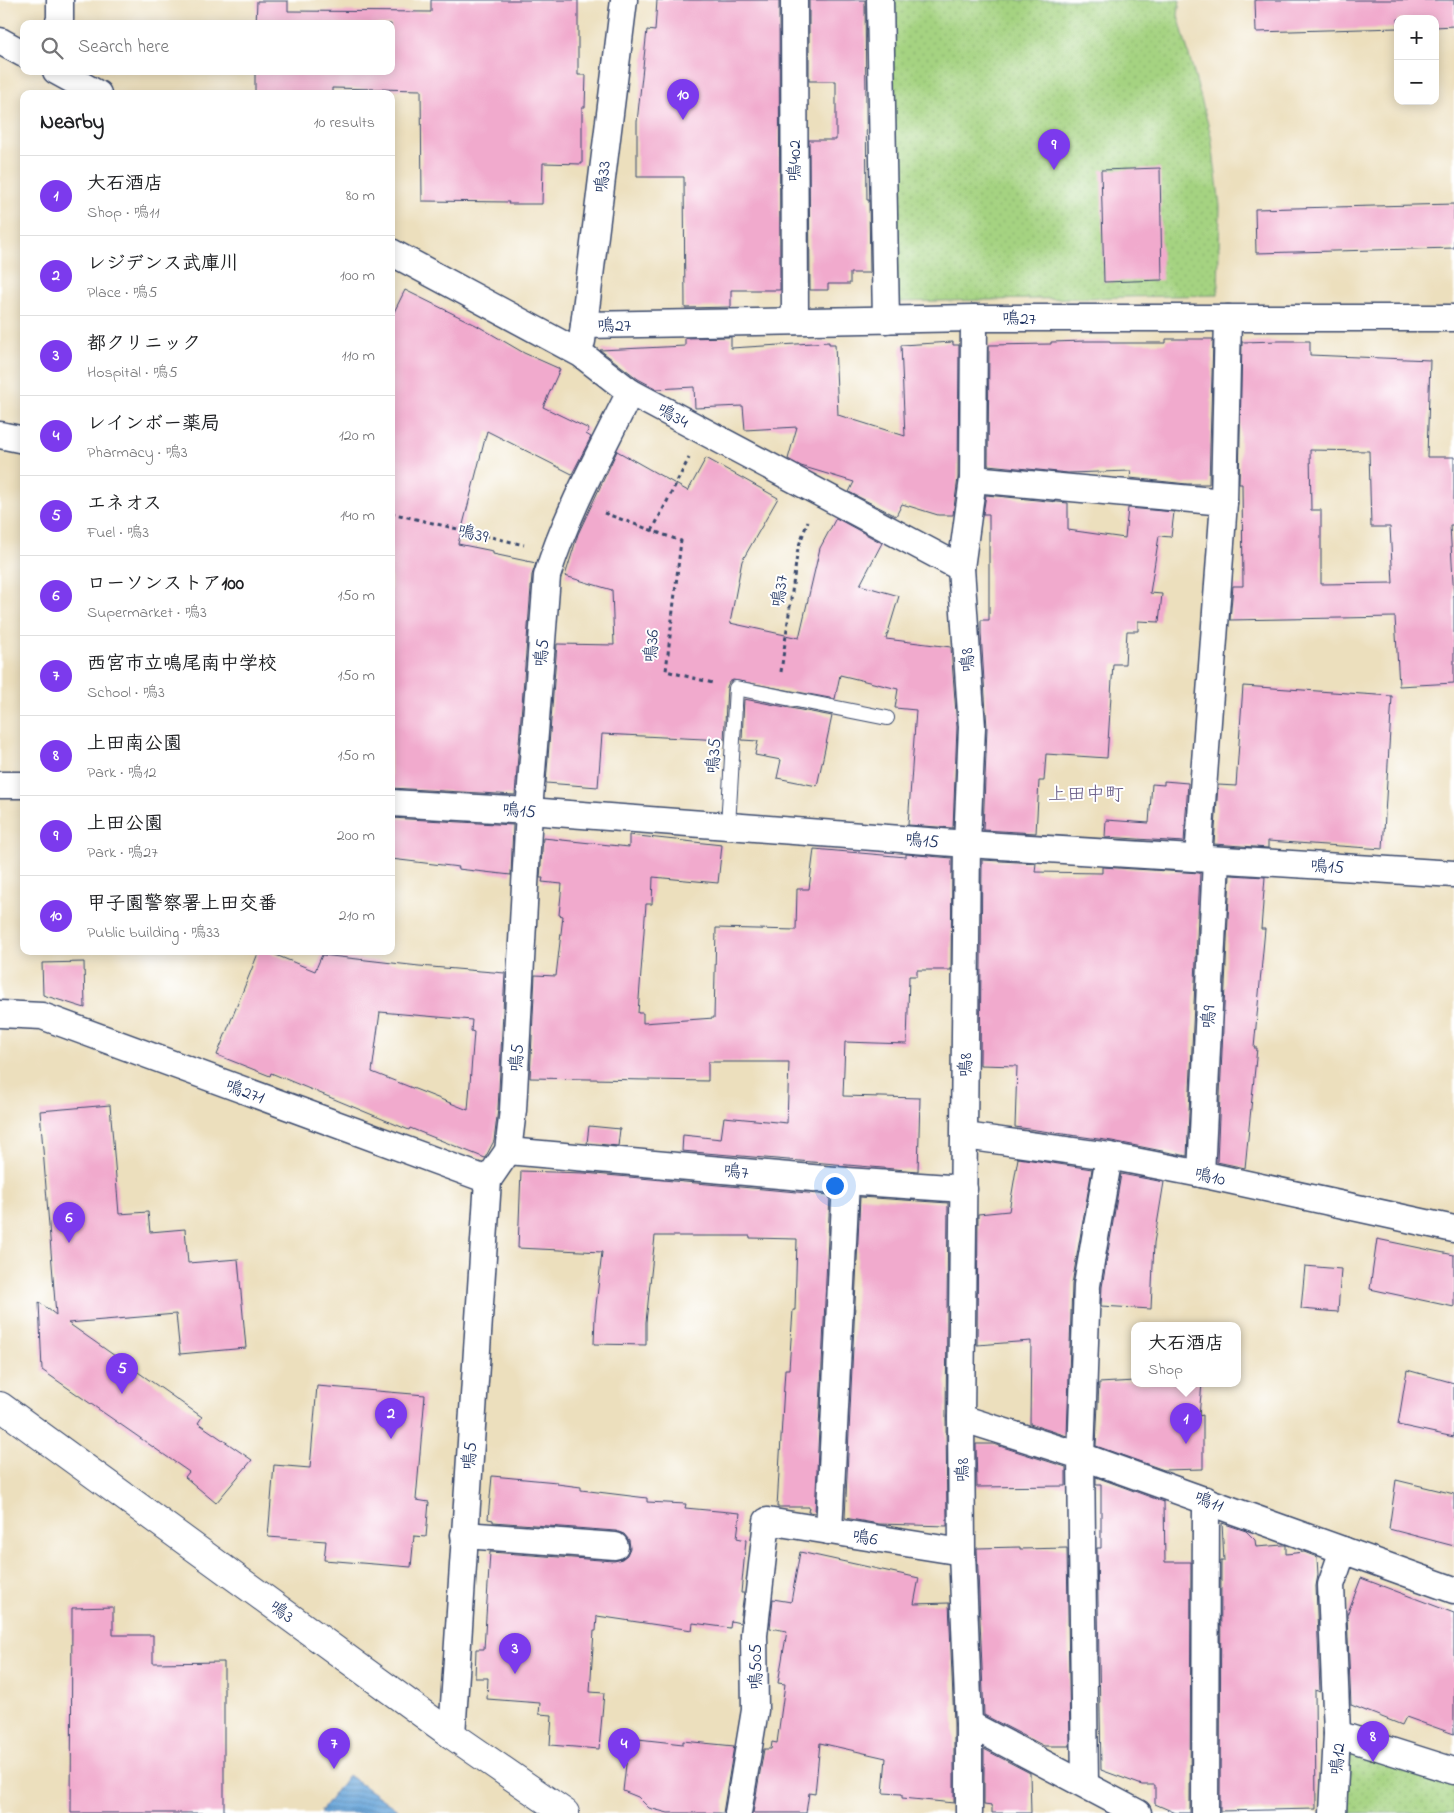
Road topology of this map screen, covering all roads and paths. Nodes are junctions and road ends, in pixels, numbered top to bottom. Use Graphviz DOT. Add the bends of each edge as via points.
graph roads {
  1 [pos="60,0"];
  2 [pos="624,0"];
  3 [pos="794,0"];
  4 [pos="880,0"];
  5 [pos="60,20"];
  6 [pos="0,41"];
  7 [pos="20,52"];
  8 [pos="63,75"];
  9 [pos="91,90"];
  10 [pos="395,254"];
  11 [pos="974,318"];
  12 [pos="1228,318"];
  13 [pos="1454,318"];
  14 [pos="886,320"];
  15 [pos="795,321"];
  16 [pos="584,325"];
  17 [pos="581,354"];
  18 [pos="630,392"];
  19 [pos="703,431"];
  20 [pos="0,436"];
  21 [pos="20,439"];
  22 [pos="973,479"];
  23 [pos="819,493"];
  24 [pos="576,502"];
  25 [pos="1224,502"];
  26 [pos="395,514"];
  27 [pos="652,531"];
  28 [pos="554,553"];
  29 [pos="960,568"];
  30 [pos="736,688"];
  31 [pos="778,696"];
  32 [pos="887,718"];
  33 [pos="0,785"];
  34 [pos="20,785"];
  35 [pos="395,803"];
  36 [pos="529,811"];
  37 [pos="728,826"];
  38 [pos="968,844"];
  39 [pos="1207,859"];
  40 [pos="1454,874"];
  41 [pos="0,1014"];
  42 [pos="965,1136"];
  43 [pos="508,1151"];
  44 [pos="1109,1156"];
  45 [pos="1201,1174"];
  46 [pos="488,1180"];
  47 [pos="846,1181"];
  48 [pos="964,1188"];
  49 [pos="1454,1229"];
  50 [pos="0,1406"];
  51 [pos="961,1418"];
  52 [pos="1081,1456"];
  53 [pos="1206,1500"];
  54 [pos="767,1521"];
  55 [pos="829,1531"];
  56 [pos="464,1534"];
  57 [pos="614,1546"];
  58 [pos="1343,1550"];
  59 [pos="962,1552"];
  60 [pos="1454,1590"];
  61 [pos="969,1724"];
  62 [pos="1337,1734"];
  63 [pos="452,1735"];
  64 [pos="1454,1771"];
  65 [pos="1086,1784"];
  66 [pos="565,1813"];
  67 [pos="738,1813"];
  68 [pos="969,1813"];
  69 [pos="1138,1813"];
  70 [pos="1205,1813"];
  71 [pos="1333,1813"];
  1 -- 5 [label="street"];
  2 -- 16 [label="street, 鳴33"];
  3 -- 15 [label="street, 鳴402"];
  4 -- 14 [label="street"];
  6 -- 7 [label="street"];
  8 -- 9 [label="street"];
  10 -- 17 [label="street, 鳴34"];
  11 -- 12 [label="street, 鳴27"];
  11 -- 14 [label="street, 鳴27"];
  11 -- 22 [label="street, 鳴8"];
  12 -- 13 [label="street, 鳴27"];
  12 -- 25 [label="street, 鳴9"];
  14 -- 15 [label="street, 鳴27"];
  15 -- 16 [label="street, 鳴27"];
  16 -- 17 [label="street, 鳴33"];
  17 -- 18 [label="street, 鳴34"];
  18 -- 19 [label="street, 鳴34"];
  18 -- 24 [label="street, 鳴5"];
  19 -- 23 [label="street, 鳴34"];
  19 -- 27 [label="path"];
  20 -- 21 [label="street"];
  22 -- 25 [label="street"];
  22 -- 29 [label="street, 鳴8"];
  23 -- 29 [label="street, 鳴34"];
  23 -- 31 [label="path, 鳴37" via="798,548"];
  24 -- 27 [label="path, 鳴36"];
  24 -- 28 [label="street, 鳴5"];
  25 -- 39 [label="street, 鳴9"];
  26 -- 28 [label="path, 鳴39"];
  27 -- 30 [label="path, 鳴36" via="681,542 666,671"];
  28 -- 36 [label="street, 鳴5" via="548,576"];
  29 -- 38 [label="street, 鳴8" via="972,727"];
  30 -- 31 [label="lane"];
  30 -- 37 [label="lane, 鳴35"];
  31 -- 32 [label="lane"];
  33 -- 34 [label="street"];
  35 -- 36 [label="street, 鳴15"];
  36 -- 37 [label="street, 鳴15"];
  36 -- 43 [label="street, 鳴5"];
  37 -- 38 [label="street, 鳴15"];
  38 -- 39 [label="street, 鳴15"];
  38 -- 42 [label="street, 鳴8"];
  39 -- 40 [label="street, 鳴15"];
  39 -- 45 [label="street, 鳴9"];
  41 -- 46 [label="street, 鳴271" via="42,1016"];
  42 -- 44 [label="street, 鳴10"];
  42 -- 48 [label="street, 鳴8"];
  43 -- 46 [label="street, 鳴5"];
  43 -- 47 [label="street, 鳴7"];
  44 -- 45 [label="street, 鳴10"];
  44 -- 52 [label="street" via="1087,1285"];
  45 -- 49 [label="street, 鳴10"];
  46 -- 56 [label="street, 鳴5"];
  47 -- 48 [label="street, 鳴7"];
  47 -- 55 [label="street"];
  48 -- 51 [label="street, 鳴8"];
  50 -- 63 [label="street, 鳴3"];
  51 -- 52 [label="street, 鳴11"];
  51 -- 59 [label="street, 鳴8"];
  52 -- 53 [label="street, 鳴11"];
  52 -- 65 [label="street"];
  53 -- 58 [label="street, 鳴11"];
  53 -- 70 [label="street"];
  54 -- 55 [label="street, 鳴6"];
  54 -- 67 [label="street, 鳴505" via="754,1635 756,1710"];
  55 -- 59 [label="street, 鳴6"];
  56 -- 57 [label="street"];
  56 -- 63 [label="street, 鳴5"];
  58 -- 60 [label="street, 鳴11"];
  58 -- 62 [label="street" via="1331,1585"];
  59 -- 61 [label="street, 鳴8"];
  61 -- 65 [label="street"];
  61 -- 68 [label="street, 鳴8"];
  62 -- 64 [label="street, 鳴12"];
  62 -- 71 [label="street, 鳴12"];
  63 -- 66 [label="street, 鳴3"];
  65 -- 69 [label="street"];
}
